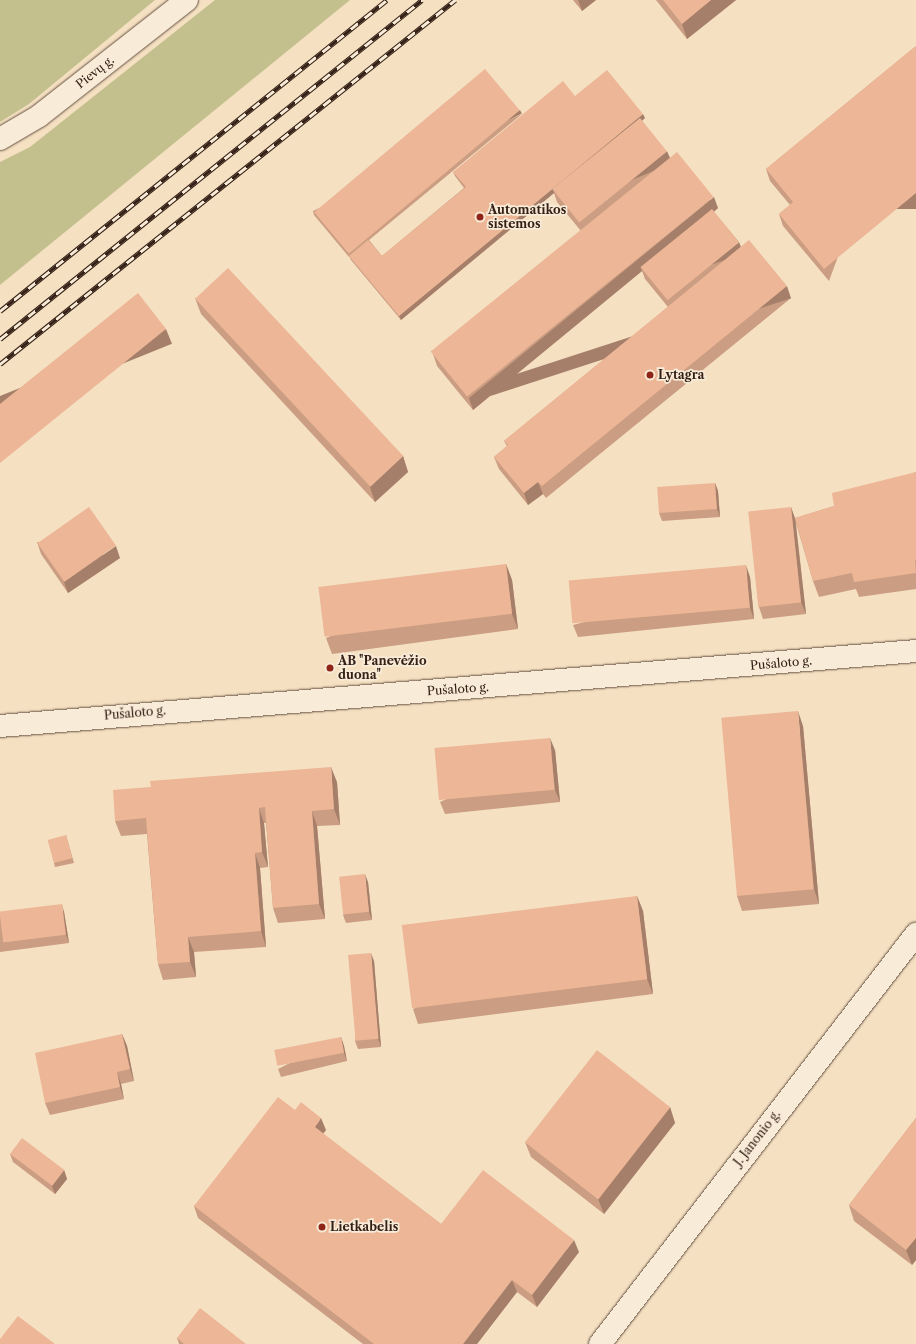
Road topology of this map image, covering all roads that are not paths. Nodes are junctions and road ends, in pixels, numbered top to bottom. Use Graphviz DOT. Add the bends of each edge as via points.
graph roads {
  1 [pos="187,0"];
  2 [pos="0,139"];
  3 [pos="916,651"];
  4 [pos="0,726"];
  5 [pos="916,934"];
  6 [pos="600,1344"];
  1 -- 2 [label="main road, Pievų g." via="39,116"];
  3 -- 4 [label="main road, Pušaloto g."];
  5 -- 6 [label="main road, J. Janonio g."];
}
